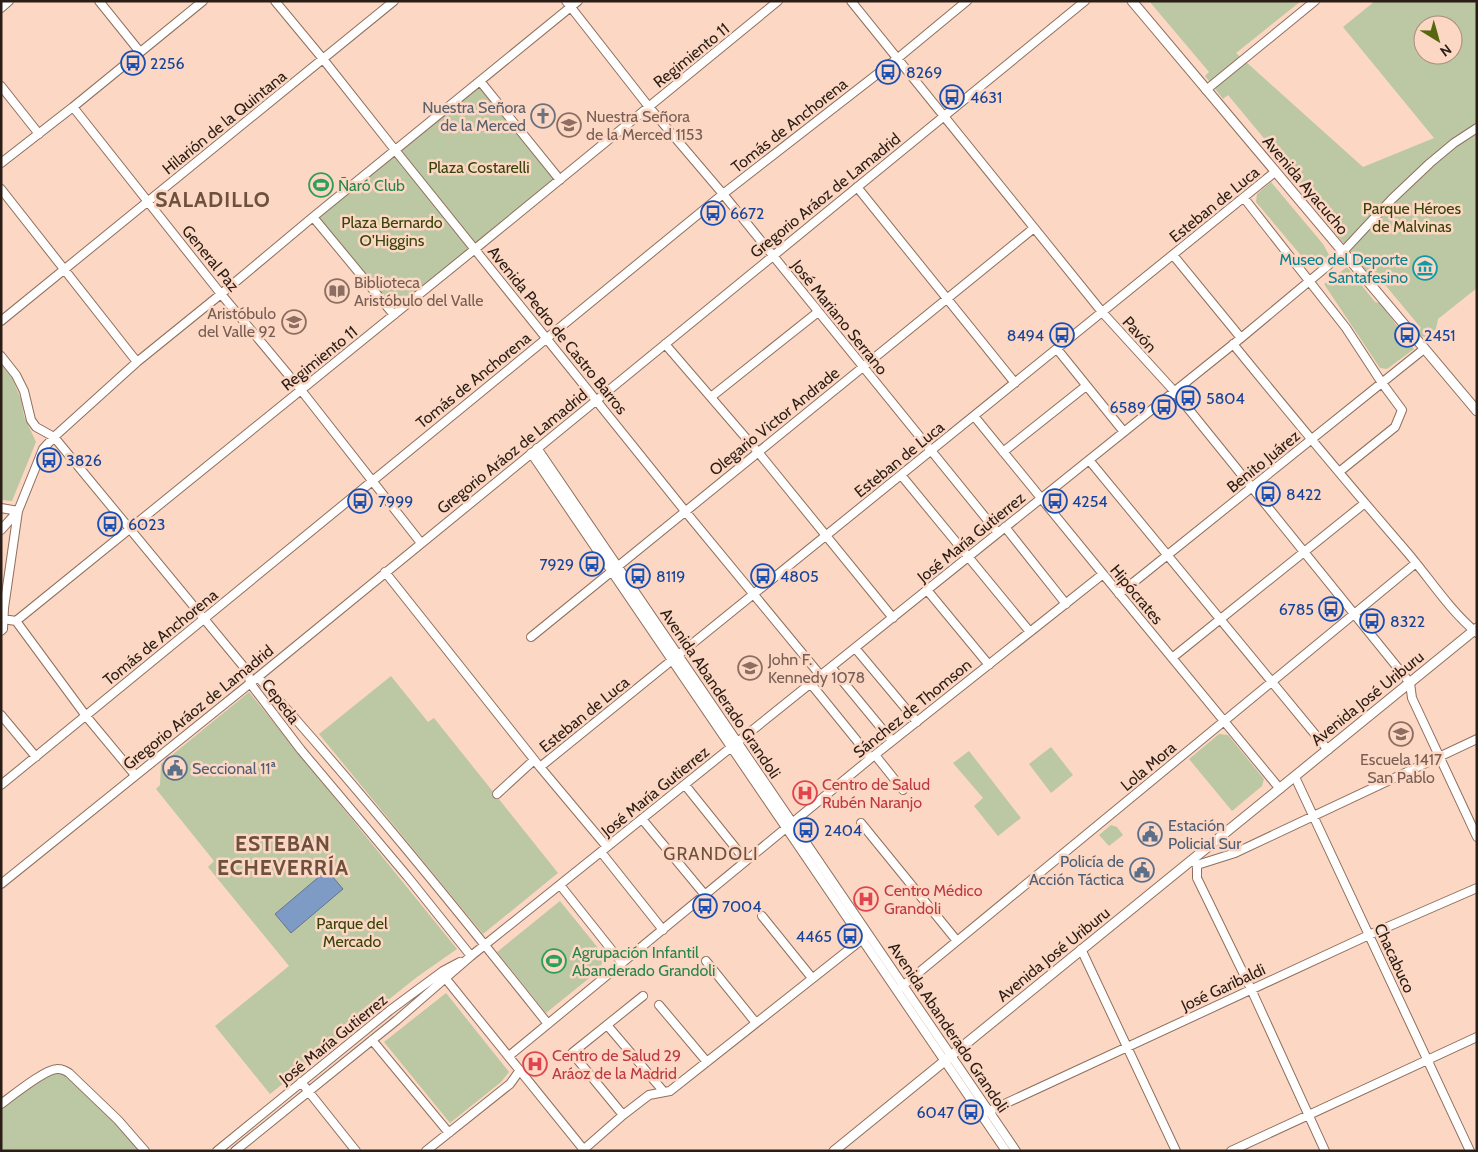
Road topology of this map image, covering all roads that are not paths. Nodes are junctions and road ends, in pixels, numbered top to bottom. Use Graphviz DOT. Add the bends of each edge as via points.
graph roads {
  1 [pos="9,1"];
  2 [pos="99,1"];
  3 [pos="203,1"];
  4 [pos="275,1"];
  5 [pos="394,1"];
  6 [pos="578,1"];
  7 [pos="778,1"];
  8 [pos="851,1"];
  9 [pos="967,1"];
  10 [pos="1085,1"];
  11 [pos="1132,1"];
  12 [pos="1315,1"];
  13 [pos="568,4"];
  14 [pos="1,8"];
  15 [pos="140,52"];
  16 [pos="898,58"];
  17 [pos="323,59"];
  18 [pos="480,81"];
  19 [pos="1,86"];
  20 [pos="1206,90"];
  21 [pos="73,107"];
  22 [pos="650,107"];
  23 [pos="944,116"];
  24 [pos="1477,128"];
  25 [pos="39,134"];
  26 [pos="395,150"];
  27 [pos="1,163"];
  28 [pos="1275,172"];
  29 [pos="560,180"];
  30 [pos="857,187"];
  31 [pos="1,189"];
  32 [pos="723,194"];
  33 [pos="1244,198"];
  34 [pos="148,202"];
  35 [pos="313,217"];
  36 [pos="1034,228"];
  37 [pos="476,249"];
  38 [pos="1343,252"];
  39 [pos="1174,255"];
  40 [pos="773,256"];
  41 [pos="64,270"];
  42 [pos="1309,281"];
  43 [pos="221,294"];
  44 [pos="948,298"];
  45 [pos="818,312"];
  46 [pos="1102,312"];
  47 [pos="394,315"];
  48 [pos="1,321"];
  49 [pos="546,338"];
  50 [pos="1241,338"];
  51 [pos="665,344"];
  52 [pos="1233,344"];
  53 [pos="1057,349"];
  54 [pos="1424,349"];
  55 [pos="1,356"];
  56 [pos="137,362"];
  57 [pos="863,366"];
  58 [pos="1015,382"];
  59 [pos="1382,383"];
  60 [pos="1086,386"];
  61 [pos="301,390"];
  62 [pos="1174,391"];
  63 [pos="711,397"];
  64 [pos="596,400"];
  65 [pos="1477,411"];
  66 [pos="974,416"];
  67 [pos="1124,432"];
  68 [pos="54,437"];
  69 [pos="1311,440"];
  70 [pos="932,450"];
  71 [pos="534,451"];
  72 [pos="758,452"];
  73 [pos="1003,452"];
  74 [pos="1089,460"];
  75 [pos="1339,472"];
  76 [pos="901,475"];
  77 [pos="372,481"];
  78 [pos="1251,487"];
  79 [pos="1041,498"];
  80 [pos="1366,503"];
  81 [pos="1,508"];
  82 [pos="18,511"];
  83 [pos="685,511"];
  84 [pos="130,529"];
  85 [pos="1,530"];
  86 [pos="1002,530"];
  87 [pos="826,536"];
  88 [pos="421,543"];
  89 [pos="1304,553"];
  90 [pos="1168,555"];
  91 [pos="968,557"];
  92 [pos="1416,562"];
  93 [pos="614,569"];
  94 [pos="385,572"];
  95 [pos="1103,574"];
  96 [pos="927,590"];
  97 [pos="754,594"];
  98 [pos="1119,594"];
  99 [pos="1066,604"];
  100 [pos="1354,614"];
  101 [pos="893,618"];
  102 [pos="204,619"];
  103 [pos="1221,619"];
  104 [pos="3,620"];
  105 [pos="16,621"];
  106 [pos="1,631"];
  107 [pos="1476,631"];
  108 [pos="1030,632"];
  109 [pos="531,637"];
  110 [pos="855,648"];
  111 [pos="676,658"];
  112 [pos="1172,658"];
  113 [pos="988,665"];
  114 [pos="831,667"];
  115 [pos="258,676"];
  116 [pos="821,676"];
  117 [pos="1272,682"];
  118 [pos="250,683"];
  119 [pos="1410,683"];
  120 [pos="811,684"];
  121 [pos="1,715"];
  122 [pos="86,716"];
  123 [pos="1224,721"];
  124 [pos="917,722"];
  125 [pos="1477,739"];
  126 [pos="892,741"];
  127 [pos="734,745"];
  128 [pos="1328,750"];
  129 [pos="873,756"];
  130 [pos="36,757"];
  131 [pos="1439,757"];
  132 [pos="534,760"];
  133 [pos="540,767"];
  134 [pos="135,776"];
  135 [pos="1295,777"];
  136 [pos="685,785"];
  137 [pos="1,786"];
  138 [pos="1280,789"];
  139 [pos="903,790"];
  140 [pos="497,794"];
  141 [pos="1313,816"];
  142 [pos="642,819"];
  143 [pos="861,823"];
  144 [pos="789,825"];
  145 [pos="1477,837"];
  146 [pos="604,850"];
  147 [pos="746,861"];
  148 [pos="1195,863"];
  149 [pos="1,884"];
  150 [pos="560,885"];
  151 [pos="1477,888"];
  152 [pos="705,895"];
  153 [pos="762,916"];
  154 [pos="663,930"];
  155 [pos="1369,935"];
  156 [pos="865,936"];
  157 [pos="957,941"];
  158 [pos="485,944"];
  159 [pos="1081,949"];
  160 [pos="471,956"];
  161 [pos="706,961"];
  162 [pos="622,963"];
  163 [pos="812,978"];
  164 [pos="446,979"];
  165 [pos="900,988"];
  166 [pos="1251,989"];
  167 [pos="643,996"];
  168 [pos="659,1005"];
  169 [pos="756,1023"];
  170 [pos="548,1024"];
  171 [pos="608,1024"];
  172 [pos="1477,1037"];
  173 [pos="372,1040"];
  174 [pos="1127,1047"];
  175 [pos="509,1056"];
  176 [pos="948,1058"];
  177 [pos="1428,1060"];
  178 [pos="707,1062"];
  179 [pos="520,1070"];
  180 [pos="301,1082"];
  181 [pos="308,1091"];
  182 [pos="664,1092"];
  183 [pos="1,1104"];
  184 [pos="986,1113"];
  185 [pos="624,1115"];
  186 [pos="1309,1115"];
  187 [pos="449,1133"];
  188 [pos="583,1150"];
  189 [pos="145,1151"];
  190 [pos="217,1151"];
  191 [pos="235,1151"];
  192 [pos="356,1151"];
  193 [pos="426,1151"];
  194 [pos="834,1151"];
  195 [pos="1006,1151"];
  196 [pos="1016,1151"];
  197 [pos="1176,1151"];
  198 [pos="1231,1151"];
  199 [pos="1325,1151"];
  200 [pos="1470,1151"];
  1 -- 14 [label="street"];
  2 -- 15 [label="street"];
  3 -- 15 [label="street"];
  4 -- 17 [label="street, Avenida Pedro de Castro Barros"];
  5 -- 17 [label="street, Hilarión de la Quintana"];
  6 -- 13 [label="street"];
  7 -- 22 [label="street, Regimiento 11"];
  8 -- 16 [label="street, Pavón"];
  9 -- 16 [label="street, Tomás de Anchorena"];
  10 -- 23 [label="street, Gregorio Aráoz de Lamadrid"];
  11 -- 20 [label="main road, Avenida Ayacucho"];
  12 -- 20 [label="street"];
  13 -- 18 [label="street"];
  13 -- 22 [label="street, José Mariano Serrano"];
  15 -- 21 [label="street"];
  16 -- 23 [label="street, Pavón"];
  16 -- 32 [label="street, Tomás de Anchorena"];
  17 -- 26 [label="street, Avenida Pedro de Castro Barros"];
  17 -- 34 [label="street, Hilarión de la Quintana"];
  18 -- 26 [label="street"];
  18 -- 29 [label="street"];
  19 -- 25 [label="street"];
  20 -- 28 [label="main road, Avenida Ayacucho"];
  21 -- 25 [label="street"];
  21 -- 34 [label="street, General Paz"];
  22 -- 29 [label="street, Regimiento 11"];
  22 -- 32 [label="street, José Mariano Serrano"];
  23 -- 30 [label="street, Gregorio Aráoz de Lamadrid"];
  23 -- 36 [label="street, Pavón"];
  24 -- 38 [label="street, José María Gutierrez" via="1454,143 1392,199"];
  25 -- 27 [label="street"];
  26 -- 35 [label="street"];
  26 -- 37 [label="street, Avenida Pedro de Castro Barros"];
  28 -- 33 [label="street, Esteban de Luca"];
  28 -- 38 [label="main road, Avenida Ayacucho"];
  29 -- 37 [label="street, Regimiento 11"];
  30 -- 40 [label="street, Gregorio Aráoz de Lamadrid"];
  30 -- 44 [label="street"];
  31 -- 41 [label="street"];
  32 -- 40 [label="street, José Mariano Serrano"];
  32 -- 49 [label="street, Tomás de Anchorena"];
  33 -- 39 [label="street, Esteban de Luca"];
  33 -- 42 [label="street"];
  34 -- 41 [label="street, Hilarión de la Quintana"];
  34 -- 43 [label="street, General Paz"];
  35 -- 43 [label="street"];
  35 -- 47 [label="street"];
  36 -- 44 [label="street, Olegario Victor Andrade"];
  36 -- 46 [label="street, Pavón"];
  37 -- 47 [label="street, Regimiento 11"];
  37 -- 49 [label="street, Avenida Pedro de Castro Barros"];
  38 -- 42 [label="street, José María Gutierrez"];
  38 -- 54 [label="main road, Avenida Ayacucho"];
  39 -- 46 [label="street, Esteban de Luca"];
  39 -- 50 [label="street"];
  40 -- 45 [label="street, José Mariano Serrano"];
  40 -- 51 [label="street, Gregorio Aráoz de Lamadrid"];
  41 -- 48 [label="street, Hilarión de la Quintana"];
  41 -- 56 [label="street"];
  42 -- 50 [label="street, José María Gutierrez"];
  42 -- 59 [label="street" via="1346,328"];
  43 -- 56 [label="street"];
  43 -- 61 [label="street, General Paz"];
  44 -- 57 [label="street, Olegario Victor Andrade"];
  44 -- 58 [label="street"];
  45 -- 57 [label="street, José Mariano Serrano"];
  45 -- 63 [label="street"];
  46 -- 53 [label="street, Esteban de Luca"];
  46 -- 62 [label="street, Pavón"];
  47 -- 61 [label="street, Regimiento 11"];
  49 -- 64 [label="street, Avenida Pedro de Castro Barros"];
  49 -- 77 [label="street, Tomás de Anchorena"];
  50 -- 52 [label="street, José María Gutierrez"];
  51 -- 63 [label="street"];
  51 -- 64 [label="street, Gregorio Aráoz de Lamadrid"];
  52 -- 62 [label="street, José María Gutierrez"];
  52 -- 69 [label="street"];
  53 -- 58 [label="street, Esteban de Luca"];
  53 -- 60 [label="street"];
  54 -- 59 [label="street, Benito Juárez"];
  54 -- 65 [label="main road, Avenida Ayacucho"];
  55 -- 68 [label="street, Cepeda" via="24,391 31,420 36,427"];
  56 -- 68 [label="street"];
  57 -- 70 [label="street, José Mariano Serrano"];
  57 -- 72 [label="street, Olegario Victor Andrade"];
  58 -- 66 [label="street, Esteban de Luca"];
  59 -- 69 [label="street, Benito Juárez"];
  59 -- 75 [label="street" via="1402,410 1396,427"];
  60 -- 67 [label="street"];
  60 -- 73 [label="street"];
  61 -- 77 [label="street, General Paz"];
  61 -- 84 [label="street, Regimiento 11"];
  62 -- 67 [label="street, José María Gutierrez"];
  62 -- 78 [label="street, Pavón"];
  63 -- 72 [label="street"];
  64 -- 71 [label="street, Gregorio Aráoz de Lamadrid"];
  64 -- 83 [label="street, Avenida Pedro de Castro Barros"];
  66 -- 70 [label="street, Esteban de Luca"];
  66 -- 73 [label="street, Hipócrates"];
  67 -- 74 [label="street, José María Gutierrez"];
  68 -- 82 [label="street" via="43,450"];
  68 -- 84 [label="street, Cepeda"];
  69 -- 75 [label="street"];
  69 -- 78 [label="street, Benito Juárez"];
  70 -- 76 [label="street, Esteban de Luca"];
  70 -- 86 [label="street, José Mariano Serrano"];
  71 -- 88 [label="street, Gregorio Aráoz de Lamadrid"];
  71 -- 93 [label="street, Avenida Abanderado Grandoli"];
  72 -- 83 [label="street, Olegario Victor Andrade"];
  72 -- 87 [label="street"];
  73 -- 79 [label="street, Hipócrates"];
  74 -- 79 [label="street, José María Gutierrez"];
  74 -- 90 [label="street"];
  75 -- 80 [label="street"];
  76 -- 87 [label="street, Esteban de Luca"];
  76 -- 91 [label="street"];
  77 -- 88 [label="street, General Paz"];
  77 -- 102 [label="street, Tomás de Anchorena"];
  78 -- 89 [label="street, Pavón"];
  78 -- 90 [label="street, Benito Juárez"];
  79 -- 86 [label="street, José María Gutierrez"];
  79 -- 95 [label="street, Hipócrates"];
  80 -- 89 [label="street"];
  80 -- 92 [label="street"];
  81 -- 82 [label="street"];
  82 -- 85 [label="street"];
  82 -- 104 [label="street"];
  83 -- 93 [label="street, Olegario Victor Andrade"];
  83 -- 97 [label="street, Avenida Pedro de Castro Barros"];
  84 -- 102 [label="street, Cepeda"];
  84 -- 105 [label="street, Regimiento 11"];
  86 -- 91 [label="street, José María Gutierrez"];
  86 -- 99 [label="street, José Mariano Serrano"];
  87 -- 97 [label="street, Esteban de Luca"];
  87 -- 101 [label="street"];
  88 -- 94 [label="street, Gregorio Aráoz de Lamadrid"];
  89 -- 100 [label="street, Pavón"];
  89 -- 103 [label="street"];
  90 -- 98 [label="street, Benito Juárez"];
  90 -- 103 [label="street"];
  91 -- 96 [label="street, José María Gutierrez"];
  91 -- 108 [label="street"];
  92 -- 100 [label="street, Lola Mora"];
  92 -- 107 [label="street" via="1464,623"];
  93 -- 109 [label="street, Olegario Victor Andrade"];
  93 -- 111 [label="street, Avenida Abanderado Grandoli"];
  94 -- 115 [label="street, Gregorio Aráoz de Lamadrid"];
  94 -- 132 [label="street"];
  95 -- 98 [label="street, Hipócrates"];
  95 -- 99 [label="street, Sánchez de Thomson"];
  96 -- 101 [label="street, José María Gutierrez"];
  96 -- 113 [label="street"];
  97 -- 111 [label="street, Esteban de Luca"];
  97 -- 116 [label="street, Avenida Pedro de Castro Barros"];
  98 -- 112 [label="street, Hipócrates"];
  99 -- 108 [label="street, Sánchez de Thomson"];
  100 -- 117 [label="street, Lola Mora"];
  100 -- 119 [label="street, Pavón"];
  101 -- 110 [label="street, José María Gutierrez"];
  102 -- 118 [label="street, Cepeda" via="248,672"];
  102 -- 122 [label="street, Tomás de Anchorena"];
  103 -- 112 [label="street"];
  103 -- 117 [label="street"];
  104 -- 105 [label="street"];
  104 -- 106 [label="street"];
  105 -- 122 [label="street"];
  107 -- 119 [label="main road, Avenida José Uriburu"];
  108 -- 113 [label="street, Sánchez de Thomson"];
  110 -- 114 [label="street, José María Gutierrez"];
  110 -- 124 [label="street"];
  111 -- 127 [label="street, Avenida Abanderado Grandoli"];
  111 -- 133 [label="street, Esteban de Luca"];
  112 -- 123 [label="street, Hipócrates"];
  113 -- 124 [label="street, Sánchez de Thomson"];
  114 -- 116 [label="street, José María Gutierrez"];
  114 -- 126 [label="street"];
  115 -- 118 [label="street, Gregorio Aráoz de Lamadrid"];
  115 -- 158 [label="street, Cepeda" via="314,738"];
  116 -- 120 [label="street, José María Gutierrez"];
  117 -- 123 [label="street, Lola Mora"];
  117 -- 128 [label="street"];
  118 -- 134 [label="street, Gregorio Aráoz de Lamadrid"];
  118 -- 160 [label="street, Cepeda" via="301,750"];
  119 -- 128 [label="main road, Avenida José Uriburu"];
  119 -- 131 [label="street" via="1412,698"];
  120 -- 127 [label="street, José María Gutierrez"];
  120 -- 129 [label="street"];
  121 -- 130 [label="street"];
  122 -- 130 [label="street, Tomás de Anchorena"];
  122 -- 134 [label="street"];
  123 -- 138 [label="street, Hipócrates"];
  123 -- 157 [label="street, Lola Mora"];
  124 -- 126 [label="street, Sánchez de Thomson"];
  125 -- 131 [label="street"];
  126 -- 129 [label="street, Sánchez de Thomson"];
  127 -- 136 [label="street, José María Gutierrez"];
  127 -- 144 [label="street, Avenida Abanderado Grandoli"];
  128 -- 135 [label="main road, Avenida José Uriburu"];
  129 -- 139 [label="street"];
  129 -- 144 [label="street, Sánchez de Thomson"];
  130 -- 137 [label="street, Tomás de Anchorena"];
  131 -- 141 [label="street"];
  131 -- 145 [label="street"];
  132 -- 133 [label="street"];
  132 -- 140 [label="street, Esteban de Luca"];
  133 -- 146 [label="street"];
  134 -- 149 [label="street, Gregorio Aráoz de Lamadrid"];
  135 -- 138 [label="main road, Avenida José Uriburu"];
  135 -- 141 [label="street, Chacabuco"];
  136 -- 142 [label="street, José María Gutierrez"];
  136 -- 147 [label="street"];
  138 -- 148 [label="main road, Avenida José Uriburu"];
  141 -- 148 [label="street" via="1236,853"];
  141 -- 155 [label="street, Chacabuco"];
  142 -- 146 [label="street, José María Gutierrez"];
  142 -- 152 [label="street"];
  143 -- 157 [label="street"];
  144 -- 147 [label="street, Sánchez de Thomson"];
  144 -- 156 [label="street, Avenida Abanderado Grandoli"];
  146 -- 150 [label="street, José María Gutierrez"];
  146 -- 154 [label="street"];
  147 -- 152 [label="street, Sánchez de Thomson"];
  148 -- 159 [label="main road, Avenida José Uriburu"];
  148 -- 166 [label="street" via="1197,878"];
  150 -- 158 [label="street, José María Gutierrez"];
  150 -- 162 [label="street"];
  151 -- 155 [label="street, José Garibaldi"];
  152 -- 154 [label="street, Sánchez de Thomson"];
  153 -- 163 [label="street"];
  154 -- 162 [label="street, Sánchez de Thomson"];
  155 -- 166 [label="street, José Garibaldi"];
  155 -- 177 [label="street, Chacabuco"];
  156 -- 163 [label="street"];
  156 -- 165 [label="street, Avenida Abanderado Grandoli"];
  157 -- 165 [label="street, Lola Mora"];
  158 -- 160 [label="street, José María Gutierrez"];
  158 -- 170 [label="street, Cepeda"];
  159 -- 174 [label="street"];
  159 -- 176 [label="main road, Avenida José Uriburu"];
  160 -- 164 [label="street, José María Gutierrez"];
  160 -- 180 [label="street, José María Gutierrez" via="442,971"];
  161 -- 169 [label="street"];
  162 -- 170 [label="street, Sánchez de Thomson"];
  163 -- 169 [label="street"];
  164 -- 173 [label="street, José María Gutierrez"];
  164 -- 175 [label="street"];
  165 -- 176 [label="street, Avenida Abanderado Grandoli"];
  166 -- 174 [label="street, José Garibaldi"];
  166 -- 186 [label="street"];
  167 -- 171 [label="street"];
  168 -- 178 [label="street"];
  169 -- 178 [label="street"];
  170 -- 175 [label="street, Sánchez de Thomson"];
  171 -- 182 [label="street"];
  171 -- 185 [label="street" via="572,1053"];
  172 -- 177 [label="street"];
  173 -- 181 [label="street, José María Gutierrez"];
  173 -- 187 [label="street"];
  174 -- 184 [label="street, José Garibaldi"];
  174 -- 197 [label="street"];
  175 -- 179 [label="street"];
  176 -- 184 [label="street, Avenida Abanderado Grandoli"];
  176 -- 194 [label="main road, Avenida José Uriburu"];
  177 -- 186 [label="street"];
  177 -- 200 [label="street, Chacabuco"];
  178 -- 182 [label="street" via="670,1091"];
  179 -- 187 [label="street" via="510,1084"];
  179 -- 188 [label="street"];
  180 -- 181 [label="street"];
  180 -- 190 [label="street, José María Gutierrez"];
  181 -- 191 [label="street, José María Gutierrez"];
  181 -- 192 [label="street"];
  182 -- 185 [label="street" via="649,1095"];
  183 -- 189 [label="street" via="50,1070 59,1069 70,1073"];
  184 -- 195 [label="street, Avenida Abanderado Grandoli"];
  184 -- 196 [label="street, Avenida Abanderado Grandoli"];
  185 -- 188 [label="street"];
  186 -- 198 [label="street"];
  186 -- 199 [label="street"];
  187 -- 193 [label="street"];
}
